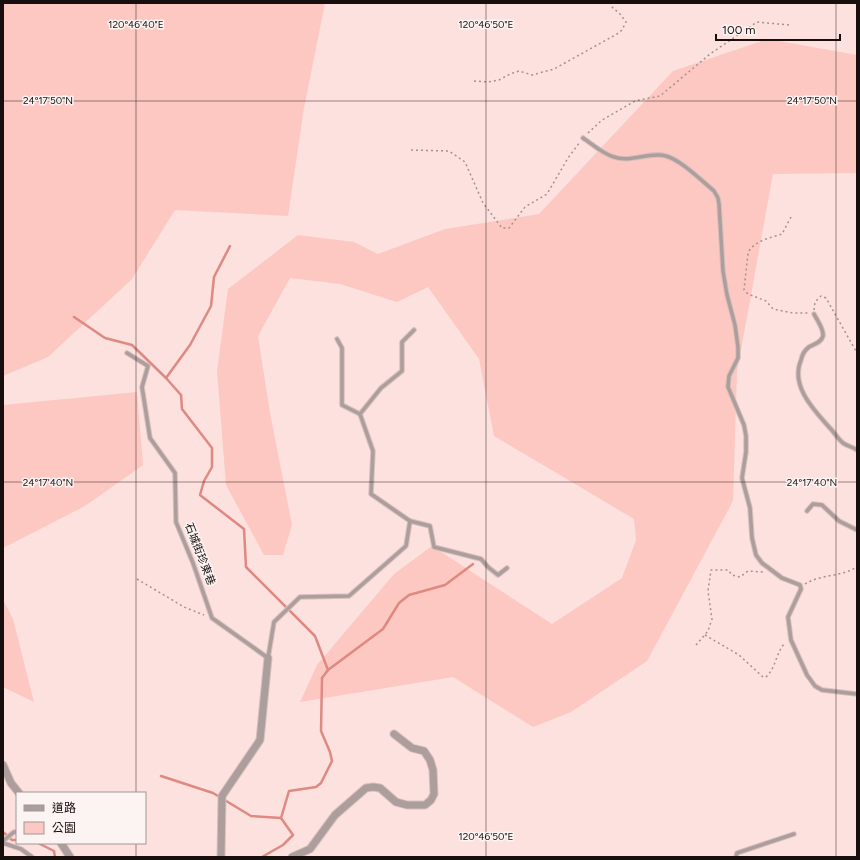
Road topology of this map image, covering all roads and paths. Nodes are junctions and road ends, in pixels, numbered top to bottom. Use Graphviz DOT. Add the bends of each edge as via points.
graph roads {
  1 [pos="610,3"];
  2 [pos="789,25"];
  3 [pos="474,82"];
  4 [pos="583,138"];
  5 [pos="411,150"];
  6 [pos="791,217"];
  7 [pos="814,314"];
  8 [pos="414,330"];
  9 [pos="337,339"];
  10 [pos="127,353"];
  11 [pos="857,354"];
  12 [pos="360,414"];
  13 [pos="857,450"];
  14 [pos="807,511"];
  15 [pos="410,521"];
  16 [pos="857,530"];
  17 [pos="507,568"];
  18 [pos="855,568"];
  19 [pos="768,574"];
  20 [pos="137,579"];
  21 [pos="801,587"];
  22 [pos="212,618"];
  23 [pos="705,634"];
  24 [pos="791,640"];
  25 [pos="696,645"];
  26 [pos="268,658"];
  27 [pos="857,694"];
  28 [pos="394,734"];
  29 [pos="3,765"];
  30 [pos="18,792"];
  31 [pos="16,832"];
  32 [pos="794,834"];
  33 [pos="3,842"];
  34 [pos="61,844"];
  35 [pos="310,849"];
  36 [pos="32,857"];
  37 [pos="70,857"];
  38 [pos="220,857"];
  39 [pos="292,857"];
  40 [pos="309,857"];
  41 [pos="736,857"];
  1 -- 3 [label="path" via="626,22 617,34 554,69 532,75 519,71 499,80"];
  2 -- 4 [label="path" via="757,22 710,54 660,96 635,101 602,120"];
  4 -- 5 [label="path" via="547,194 525,207 510,228 502,228 483,203 465,162 449,151"];
  4 -- 24 [label="lane" via="615,158 655,155 670,157 717,195 723,271 738,346 738,358 729,376 728,387 746,436 742,478 750,508 756,555 762,563 782,578 800,585 801,589 788,618"];
  6 -- 7 [label="path" via="782,234 750,247 744,290 766,301 773,309"];
  7 -- 11 [label="path" via="815,302 821,296 826,298"];
  7 -- 13 [label="lane" via="823,332 822,338 808,348 800,362 801,389 813,409 843,443"];
  8 -- 12 [label="lane" via="402,342 402,371 381,388"];
  9 -- 12 [label="lane" via="342,348 342,406"];
  10 -- 22 [label="lane, 石城街珍東巷" via="148,366 142,387 150,438 175,473 176,522"];
  12 -- 15 [label="lane" via="372,451 370,494"];
  14 -- 16 [label="lane" via="813,504 822,505 839,521"];
  15 -- 17 [label="lane" via="430,526 434,547 481,559 498,575"];
  15 -- 26 [label="lane" via="406,546 349,596 300,597 279,617 274,622"];
  18 -- 21 [label="path" via="812,580"];
  19 -- 23 [label="path" via="748,571 740,577 732,575 728,570 711,570 708,592 712,619"];
  20 -- 22 [label="path" via="184,607"];
  22 -- 26 [label="lane"];
  23 -- 24 [label="path" via="739,655 763,677 770,674 784,643"];
  23 -- 25 [label="path"];
  24 -- 27 [label="lane" via="807,675 815,686 822,690"];
  26 -- 38 [label="street" via="260,740 222,796"];
  28 -- 35 [label="street" via="412,748 424,751 430,760 434,788 431,800 425,805 407,805 396,802 380,788 366,788 335,815"];
  29 -- 30 [label="street"];
  31 -- 33 [label="lane"];
  32 -- 41 [label="lane" via="737,853"];
  33 -- 36 [label="lane" via="21,849"];
  34 -- 37 [label="street"];
  35 -- 39 [label="street"];
  35 -- 40 [label="street"];
}
